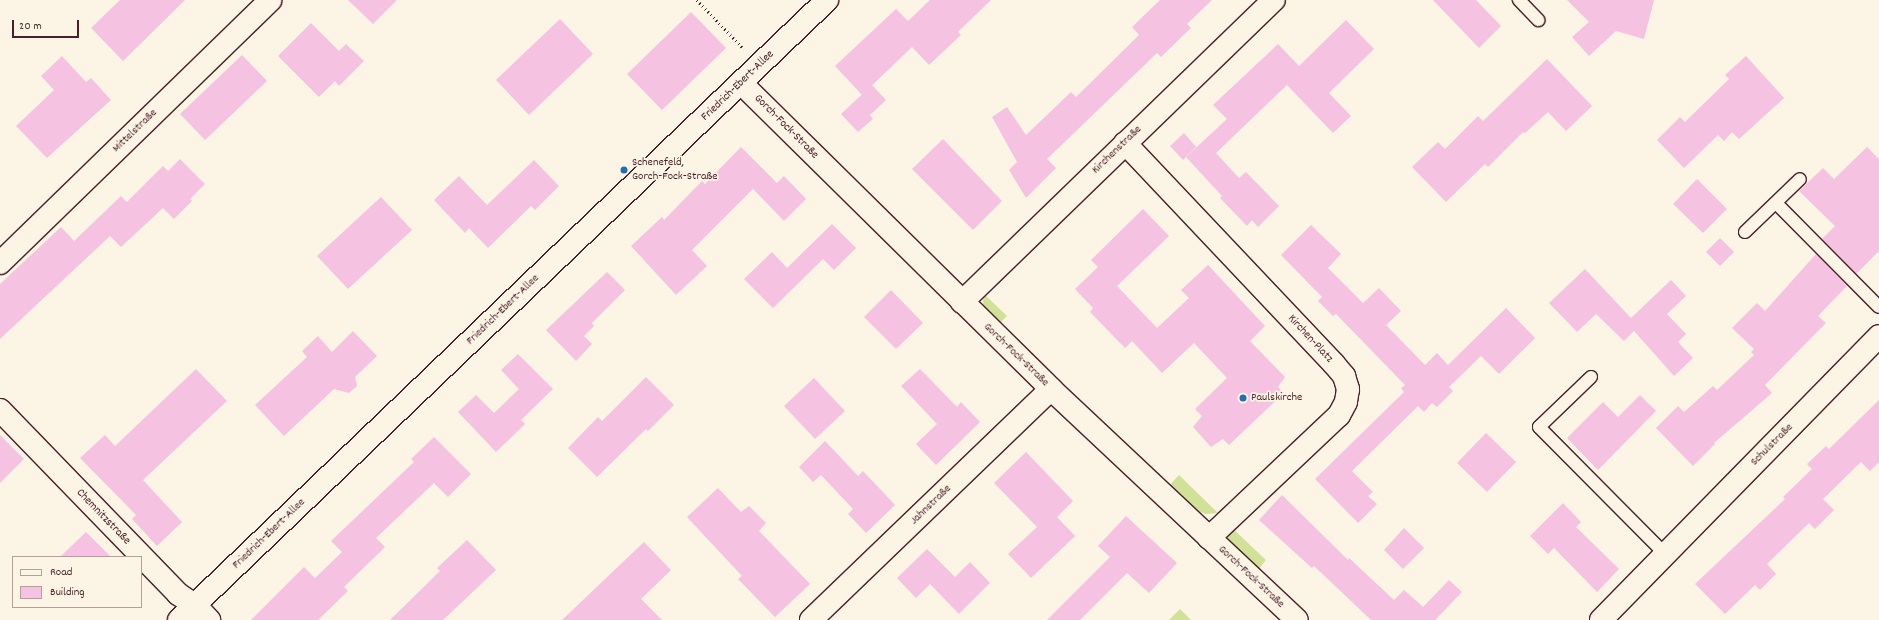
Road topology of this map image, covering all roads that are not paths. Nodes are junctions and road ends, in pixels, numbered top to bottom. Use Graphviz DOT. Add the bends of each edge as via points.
graph roads {
  1 [pos="270,0"];
  2 [pos="827,0"];
  3 [pos="1274,0"];
  4 [pos="1519,0"];
  5 [pos="1538,20"];
  6 [pos="741,82"];
  7 [pos="1125,143"];
  8 [pos="1800,179"];
  9 [pos="1776,203"];
  10 [pos="1745,232"];
  11 [pos="0,263"];
  12 [pos="962,302"];
  13 [pos="1879,307"];
  14 [pos="1879,336"];
  15 [pos="1591,377"];
  16 [pos="1051,389"];
  17 [pos="0,410"];
  18 [pos="1209,538"];
  19 [pos="1666,555"];
  20 [pos="141,556"];
  21 [pos="142,557"];
  22 [pos="202,612"];
  23 [pos="179,620"];
  24 [pos="811,620"];
  25 [pos="1297,620"];
  26 [pos="1601,620"];
  1 -- 11 [label="street, Mittelstraße"];
  2 -- 6 [label="street, Friedrich-Ebert-Allee"];
  3 -- 7 [label="street, Kirchenstraße"];
  4 -- 5 [label="lane"];
  6 -- 12 [label="street, Gorch-Fock-Straße"];
  6 -- 22 [label="street, Friedrich-Ebert-Allee"];
  7 -- 12 [label="street, Kirchenstraße"];
  7 -- 18 [label="street, Kirchen-Platz" via="1334,364 1344,376 1348,389 1346,402 1339,414"];
  8 -- 9 [label="lane"];
  9 -- 10 [label="lane"];
  9 -- 13 [label="lane"];
  12 -- 16 [label="street, Gorch-Fock-Straße"];
  14 -- 19 [label="street, Schulstraße"];
  15 -- 19 [label="lane" via="1539,427"];
  16 -- 18 [label="street, Gorch-Fock-Straße"];
  16 -- 24 [label="street, Jahnstraße"];
  17 -- 20 [label="street, Chemnitzstraße"];
  18 -- 25 [label="street, Gorch-Fock-Straße"];
  19 -- 26 [label="street, Schulstraße"];
  21 -- 22 [label="street, Chemnitzstraße" via="178,594"];
  22 -- 23 [label="street, Friedrich-Ebert-Allee"];
}
